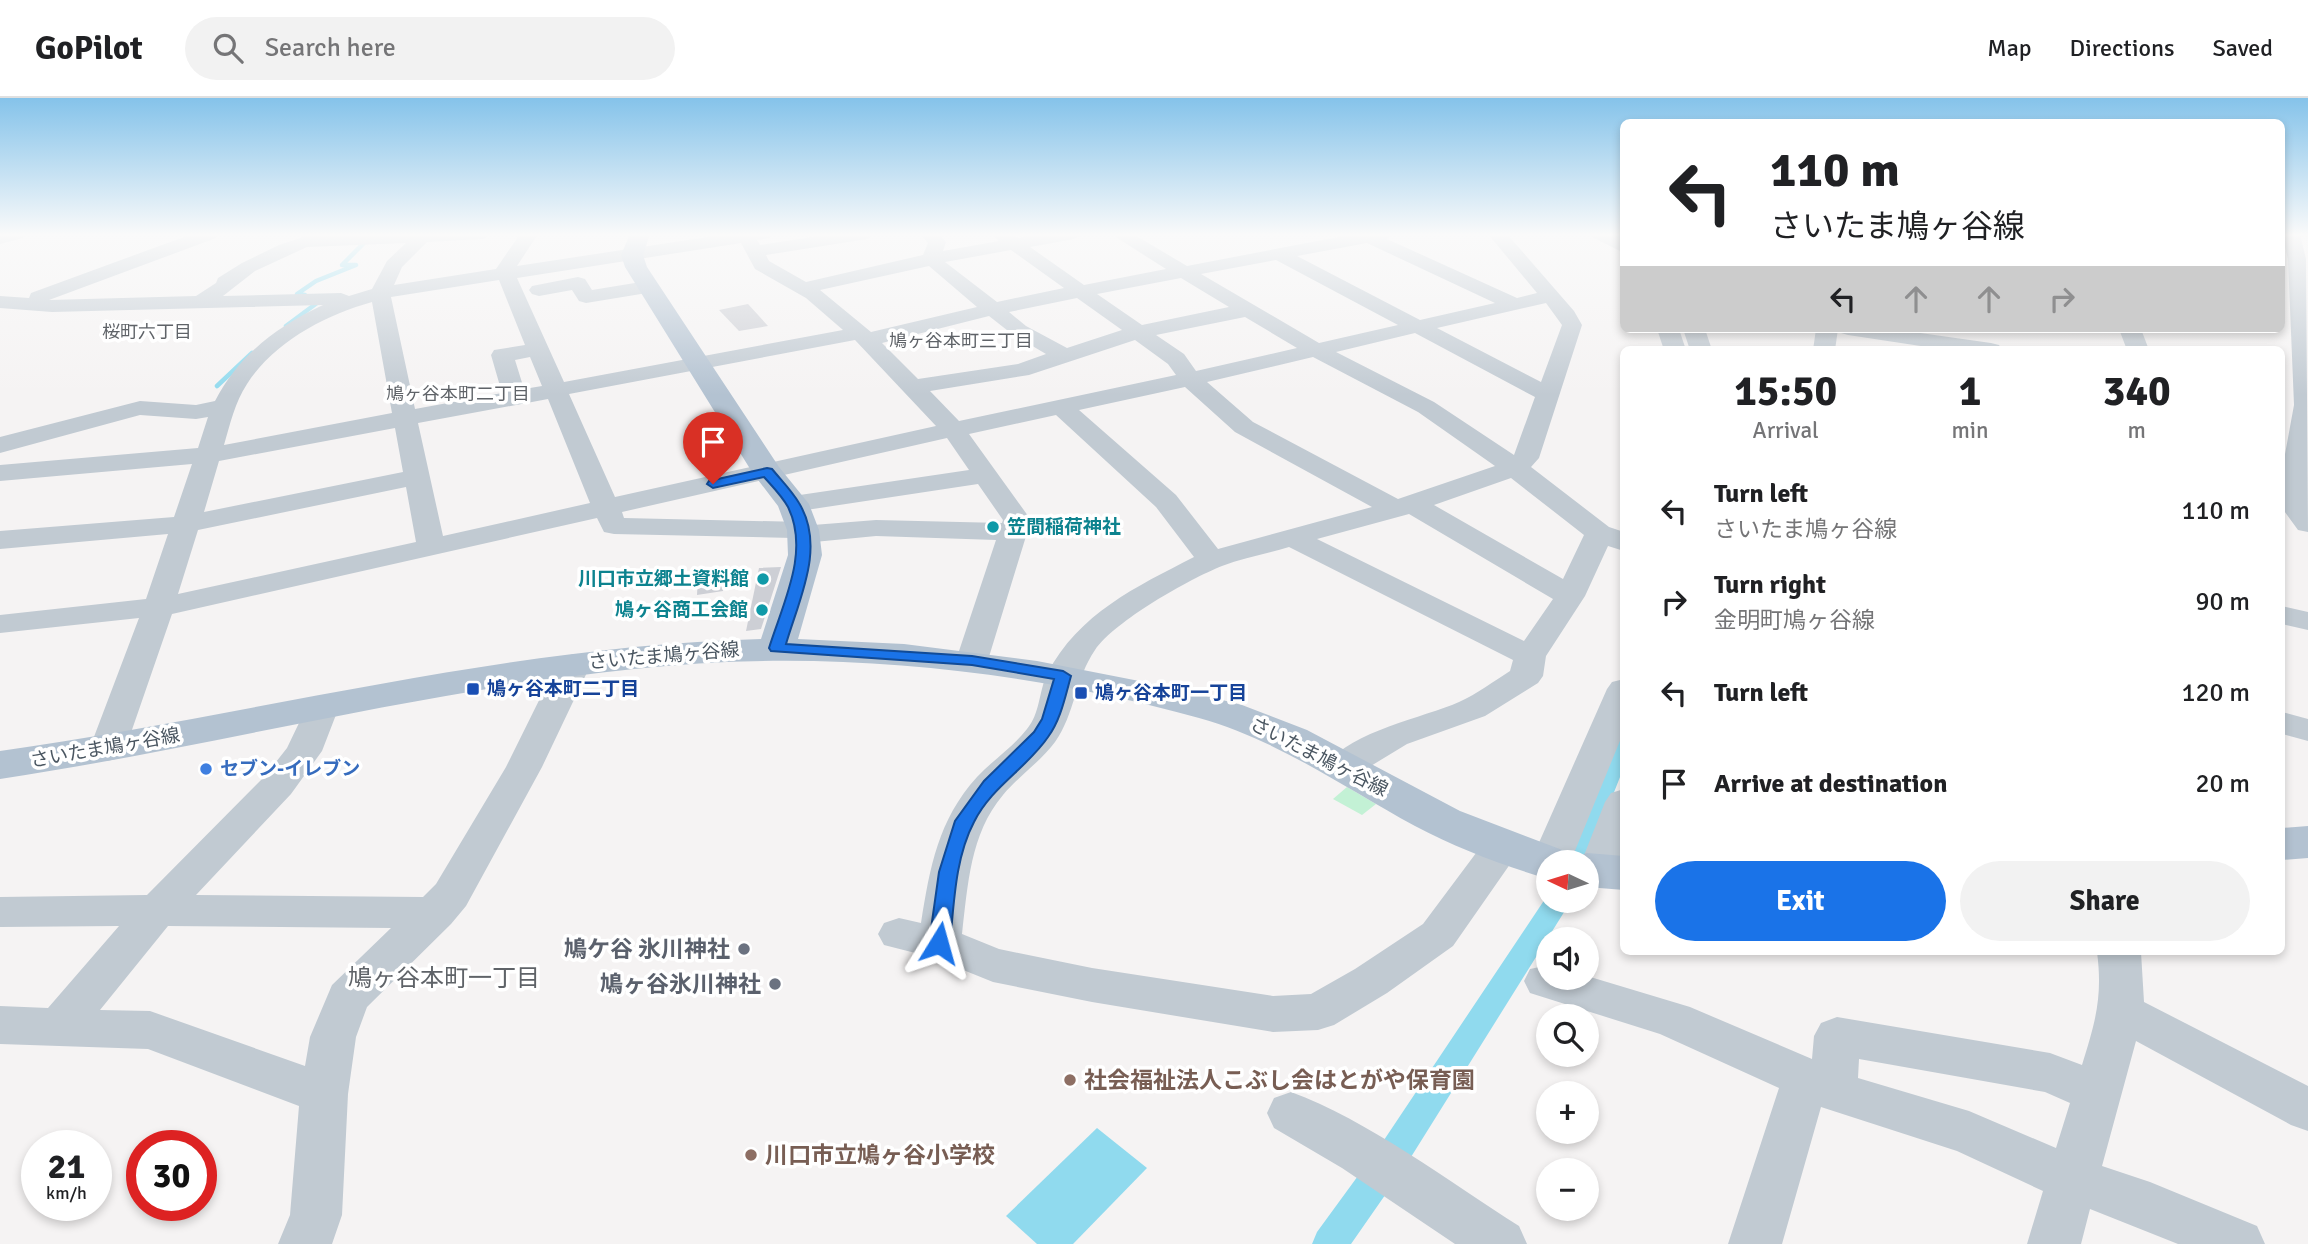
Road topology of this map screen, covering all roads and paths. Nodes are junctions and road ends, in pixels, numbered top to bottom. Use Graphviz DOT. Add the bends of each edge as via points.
graph roads {
  1 [pos="58,287"];
  2 [pos="223,287"];
  3 [pos="376,287"];
  4 [pos="448,287"];
  5 [pos="511,287"];
  6 [pos="580,287"];
  7 [pos="639,287"];
  8 [pos="648,287"];
  9 [pos="965,287"];
  10 [pos="1073,287"];
  11 [pos="1096,287"];
  12 [pos="1210,287"];
  13 [pos="1345,287"];
  14 [pos="1481,287"];
  15 [pos="1543,287"];
  16 [pos="2294,287"];
  17 [pos="804,288"];
  18 [pos="1078,291"];
  19 [pos="369,296"];
  20 [pos="1550,296"];
  21 [pos="14,303"];
  22 [pos="198,303"];
  23 [pos="1514,304"];
  24 [pos="993,310"];
  25 [pos="1247,310"];
  26 [pos="0,318"];
  27 [pos="2291,319"];
  28 [pos="1418,325"];
  29 [pos="1138,332"];
  30 [pos="1884,333"];
  31 [pos="863,336"];
  32 [pos="1984,344"];
  33 [pos="538,349"];
  34 [pos="1314,349"];
  35 [pos="1065,356"];
  36 [pos="697,363"];
  37 [pos="1040,364"];
  38 [pos="1190,379"];
  39 [pos="912,387"];
  40 [pos="555,390"];
  41 [pos="2293,393"];
  42 [pos="1547,394"];
  43 [pos="516,397"];
  44 [pos="1069,404"];
  45 [pos="224,406"];
  46 [pos="196,412"];
  47 [pos="404,419"];
  48 [pos="954,430"];
  49 [pos="0,445"];
  50 [pos="49,452"];
  51 [pos="209,455"];
  52 [pos="2302,463"];
  53 [pos="1515,468"];
  54 [pos="767,472"];
  55 [pos="0,473"];
  56 [pos="985,475"];
  57 [pos="418,477"];
  58 [pos="1404,507"];
  59 [pos="605,508"];
  60 [pos="800,523"];
  61 [pos="186,524"];
  62 [pos="2308,524"];
  63 [pos="1014,532"];
  64 [pos="1292,538"];
  65 [pos="1611,538"];
  66 [pos="11,539"];
  67 [pos="431,547"];
  68 [pos="1211,560"];
  69 [pos="0,561"];
  70 [pos="1570,596"];
  71 [pos="159,607"];
  72 [pos="2285,616"];
  73 [pos="2308,621"];
  74 [pos="0,624"];
  75 [pos="777,648"];
  76 [pos="1530,656"];
  77 [pos="972,660"];
  78 [pos="574,664"];
  79 [pos="1063,676"];
  80 [pos="1620,698"];
  81 [pos="322,707"];
  82 [pos="2285,724"];
  83 [pos="2308,730"];
  84 [pos="107,750"];
  85 [pos="0,765"];
  86 [pos="1343,766"];
  87 [pos="1620,815"];
  88 [pos="2308,842"];
  89 [pos="2285,844"];
  90 [pos="1502,848"];
  91 [pos="1555,850"];
  92 [pos="1536,859"];
  93 [pos="1603,872"];
  94 [pos="156,910"];
  95 [pos="0,912"];
  96 [pos="436,913"];
  97 [pos="2119,955"];
  98 [pos="1576,990"];
  99 [pos="2121,1011"];
  100 [pos="0,1025"];
  101 [pos="59,1027"];
  102 [pos="1820,1084"];
  103 [pos="2098,1093"];
  104 [pos="324,1094"];
  105 [pos="2308,1110"];
  106 [pos="1291,1113"];
  107 [pos="2073,1181"];
  108 [pos="305,1244"];
  109 [pos="1500,1244"];
  110 [pos="1755,1244"];
  111 [pos="2054,1244"];
  112 [pos="2238,1244"];
  1 -- 21 [label="street"];
  2 -- 22 [label="street"];
  3 -- 19 [label="street"];
  4 -- 19 [label="street"];
  5 -- 33 [label="street"];
  6 -- 7 [label="street" via="586,297"];
  8 -- 36 [label="main road"];
  9 -- 24 [label="street"];
  10 -- 18 [label="street"];
  11 -- 18 [label="street"];
  12 -- 25 [label="street"];
  13 -- 28 [label="street"];
  14 -- 23 [label="street"];
  15 -- 20 [label="street"];
  16 -- 27 [label="street"];
  17 -- 31 [label="street"];
  18 -- 24 [label="street"];
  18 -- 29 [label="street"];
  19 -- 22 [label="street"];
  19 -- 45 [label="street" via="321,312 259,356 238,376"];
  19 -- 47 [label="street"];
  20 -- 23 [label="street"];
  20 -- 42 [label="street" via="1572,325"];
  21 -- 22 [label="street"];
  21 -- 26 [label="street"];
  23 -- 28 [label="street"];
  24 -- 31 [label="street"];
  24 -- 35 [label="street"];
  25 -- 29 [label="street"];
  25 -- 34 [label="street"];
  27 -- 41 [label="street" via="2305,355"];
  28 -- 34 [label="street"];
  28 -- 42 [label="street"];
  29 -- 35 [label="street"];
  29 -- 38 [label="street" via="1177,359"];
  30 -- 32 [label="street"];
  31 -- 36 [label="street"];
  31 -- 39 [label="street"];
  33 -- 40 [label="street"];
  33 -- 43 [label="street" via="502,355"];
  34 -- 38 [label="street"];
  34 -- 53 [label="street" via="1426,407"];
  35 -- 37 [label="street"];
  36 -- 40 [label="street"];
  36 -- 54 [label="main road"];
  37 -- 39 [label="street"];
  37 -- 44 [label="street"];
  38 -- 44 [label="street"];
  38 -- 58 [label="street" via="1244,426"];
  39 -- 48 [label="street"];
  40 -- 43 [label="street"];
  40 -- 59 [label="street"];
  41 -- 52 [label="street" via="2306,405"];
  42 -- 53 [label="street" via="1526,458"];
  43 -- 47 [label="street"];
  44 -- 48 [label="street"];
  44 -- 68 [label="street" via="1166,502"];
  45 -- 46 [label="street"];
  45 -- 51 [label="street"];
  46 -- 49 [label="street" via="141,408"];
  46 -- 50 [label="street" via="160,420 134,445"];
  47 -- 51 [label="street"];
  47 -- 57 [label="street"];
  48 -- 54 [label="street"];
  48 -- 56 [label="street"];
  51 -- 55 [label="street"];
  51 -- 61 [label="street"];
  52 -- 62 [label="street" via="2296,508"];
  53 -- 58 [label="street"];
  53 -- 65 [label="street"];
  54 -- 59 [label="street"];
  54 -- 60 [label="main road"];
  56 -- 60 [label="street"];
  56 -- 63 [label="street" via="1017,520"];
  57 -- 61 [label="street"];
  57 -- 67 [label="street"];
  58 -- 64 [label="street"];
  58 -- 70 [label="street"];
  59 -- 60 [label="street" via="614,526"];
  59 -- 67 [label="street"];
  60 -- 63 [label="street"];
  60 -- 75 [label="main road" via="805,555"];
  61 -- 66 [label="street"];
  61 -- 71 [label="street"];
  63 -- 77 [label="street"];
  64 -- 68 [label="street"];
  64 -- 76 [label="street"];
  65 -- 70 [label="street"];
  66 -- 69 [label="street"];
  67 -- 71 [label="street"];
  68 -- 79 [label="street" via="1133,601 1103,623 1083,643"];
  70 -- 76 [label="street"];
  71 -- 74 [label="street"];
  71 -- 84 [label="street"];
  72 -- 73 [label="street"];
  75 -- 77 [label="main road, さいたま鳩ヶ谷線"];
  75 -- 78 [label="main road, さいたま鳩ヶ谷線" via="679,652"];
  76 -- 86 [label="street" via="1526,676 1474,709 1394,736"];
  77 -- 79 [label="main road, さいたま鳩ヶ谷線"];
  78 -- 81 [label="main road, さいたま鳩ヶ谷線"];
  78 -- 96 [label="street" via="524,767 451,895"];
  79 -- 86 [label="main road, さいたま鳩ヶ谷線" via="1245,719"];
  79 -- 90 [label="street" via="1051,719 1041,736 990,786 964,821 949,872 919,939 993,965 1092,985 1273,1014 1318,1012 1437,936"];
  80 -- 91 [label="street"];
  81 -- 84 [label="main road, さいたま鳩ヶ谷線"];
  81 -- 94 [label="street" via="304,751 278,785"];
  82 -- 83 [label="street"];
  84 -- 85 [label="main road, さいたま鳩ヶ谷線"];
  86 -- 90 [label="main road, さいたま鳩ヶ谷線"];
  87 -- 93 [label="street"];
  88 -- 89 [label="main road"];
  90 -- 92 [label="main road, さいたま鳩ヶ谷線"];
  94 -- 95 [label="street"];
  94 -- 96 [label="street"];
  94 -- 101 [label="street"];
  96 -- 104 [label="street" via="348,998 333,1037"];
  97 -- 99 [label="street"];
  98 -- 102 [label="street" via="1674,1020"];
  99 -- 103 [label="street"];
  99 -- 105 [label="street"];
  100 -- 101 [label="street"];
  101 -- 104 [label="street" via="150,1030"];
  102 -- 103 [label="street" via="1837,1036 2050,1073"];
  102 -- 107 [label="street" via="1969,1133"];
  102 -- 110 [label="street"];
  103 -- 107 [label="street"];
  104 -- 108 [label="street" via="316,1215"];
  106 -- 109 [label="street" via="1360,1152"];
  107 -- 111 [label="street"];
  107 -- 112 [label="street" via="2132,1199"];
}
